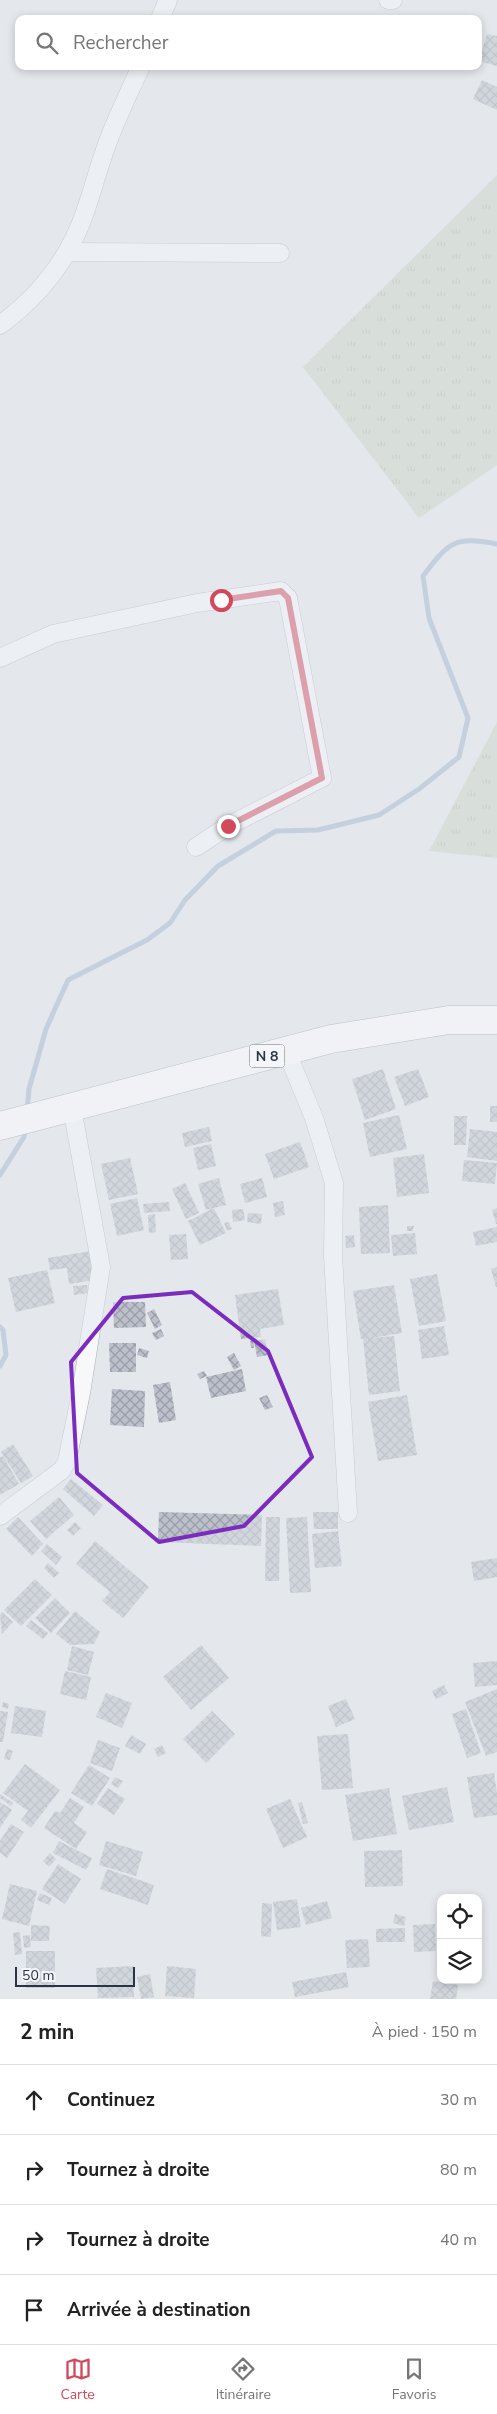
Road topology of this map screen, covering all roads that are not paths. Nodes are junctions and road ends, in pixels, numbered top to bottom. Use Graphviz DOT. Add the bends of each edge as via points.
graph roads {
  1 [pos="168,0"];
  2 [pos="388,0"];
  3 [pos="393,0"];
  4 [pos="162,15"];
  5 [pos="139,70"];
  6 [pos="68,252"];
  7 [pos="280,254"];
  8 [pos="0,325"];
  9 [pos="0,658"];
  10 [pos="196,847"];
  11 [pos="497,1020"];
  12 [pos="286,1050"];
  13 [pos="72,1108"];
  14 [pos="1,1126"];
  15 [pos="348,1513"];
  16 [pos="0,1516"];
  1 -- 4 [label="street"];
  2 -- 3 [label="street"];
  5 -- 6 [label="street" via="106,147 84,217"];
  6 -- 7 [label="street"];
  6 -- 8 [label="street" via="50,279 25,306"];
  9 -- 10 [label="street" via="53,634 196,603 281,591 286,594 322,778 228,826"];
  11 -- 12 [label="highway, N 8" via="449,1020 331,1039"];
  12 -- 13 [label="highway, N 8"];
  12 -- 15 [label="street" via="314,1118 334,1183 333,1256"];
  13 -- 14 [label="highway, N 8"];
  13 -- 16 [label="street" via="101,1267 81,1393 62,1470"];
}
